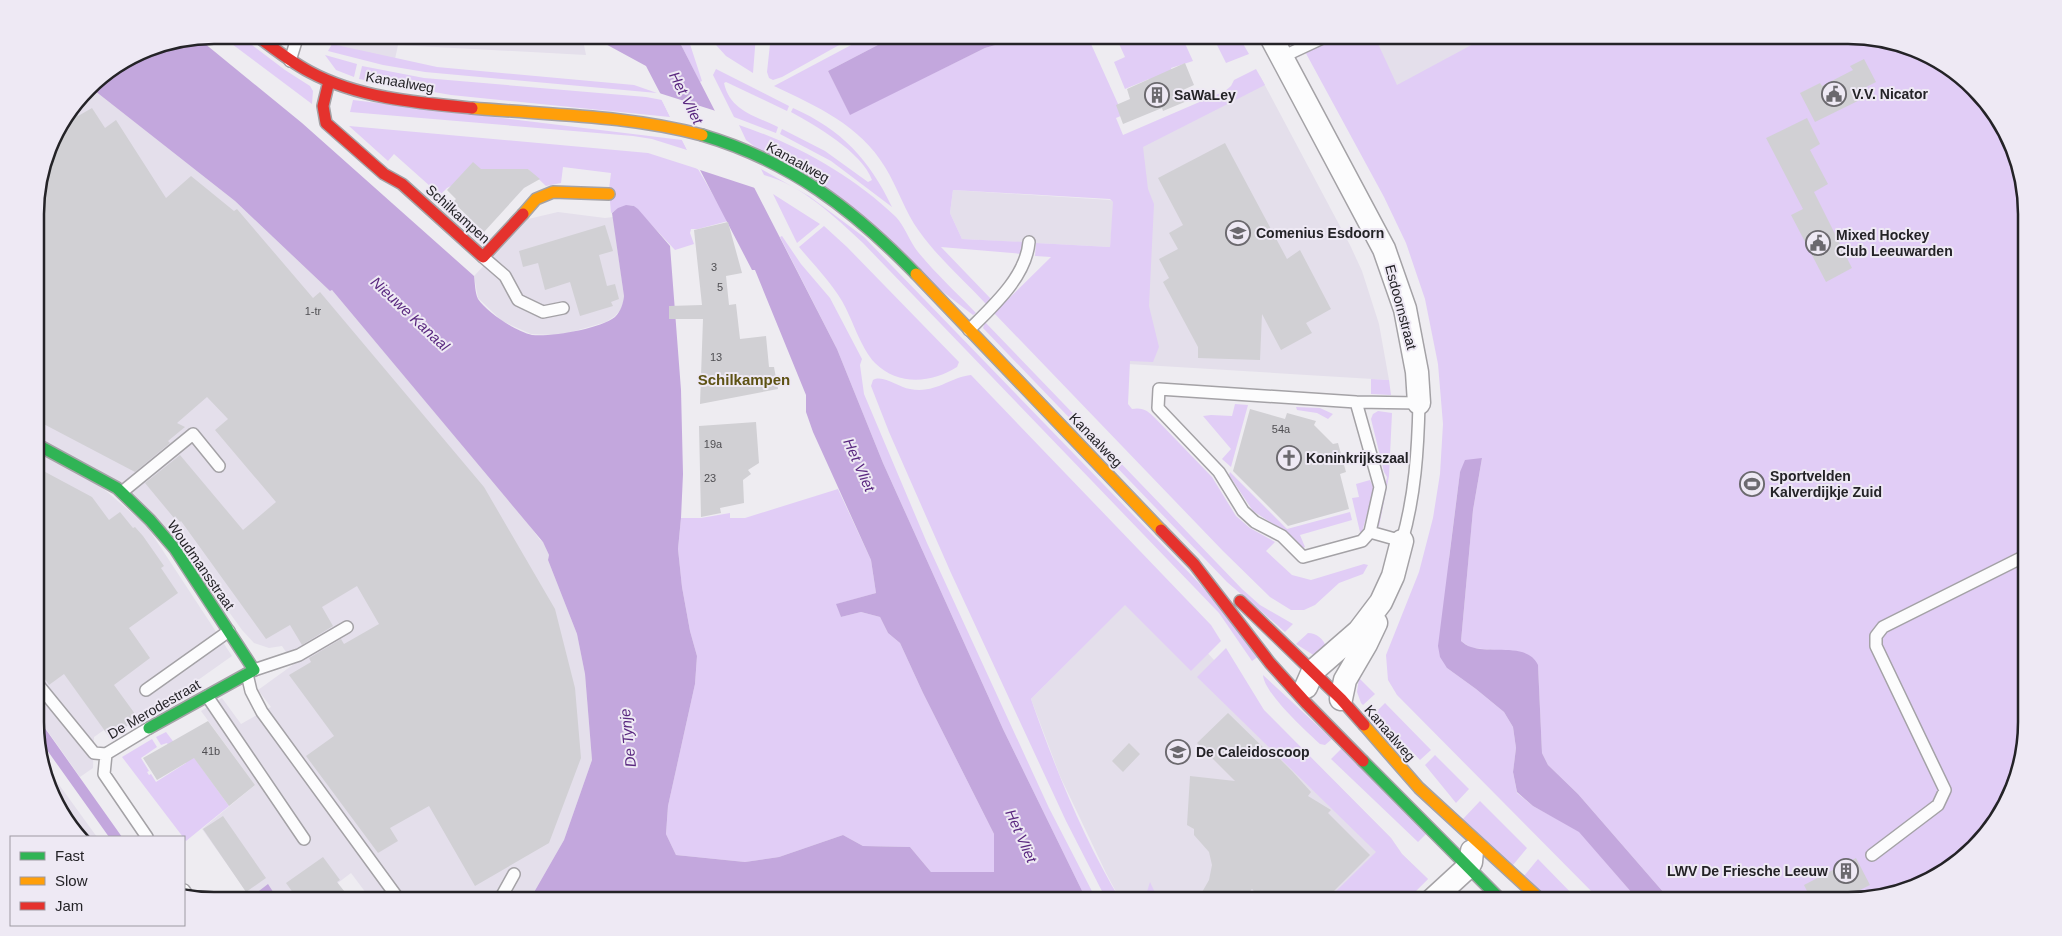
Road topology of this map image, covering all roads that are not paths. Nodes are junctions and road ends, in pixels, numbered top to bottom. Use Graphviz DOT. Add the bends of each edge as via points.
graph roads {
  1 [pos="268,44"];
  2 [pos="295,44"];
  3 [pos="1275,44"];
  4 [pos="1310,44"];
  5 [pos="1282,57"];
  6 [pos="290,61"];
  7 [pos="329,81"];
  8 [pos="609,194"];
  9 [pos="1030,242"];
  10 [pos="483,257"];
  11 [pos="563,308"];
  12 [pos="969,330"];
  13 [pos="1356,402"];
  14 [pos="1419,403"];
  15 [pos="44,448"];
  16 [pos="219,466"];
  17 [pos="122,492"];
  18 [pos="1370,532"];
  19 [pos="1402,542"];
  20 [pos="2018,558"];
  21 [pos="1194,564"];
  22 [pos="1381,602"];
  23 [pos="347,627"];
  24 [pos="229,631"];
  25 [pos="1313,671"];
  26 [pos="250,672"];
  27 [pos="146,690"];
  28 [pos="44,692"];
  29 [pos="207,696"];
  30 [pos="1341,699"];
  31 [pos="1307,704"];
  32 [pos="149,728"];
  33 [pos="106,754"];
  34 [pos="1466,830"];
  35 [pos="146,836"];
  36 [pos="304,839"];
  37 [pos="1872,855"];
  38 [pos="1468,866"];
  39 [pos="1512,873"];
  40 [pos="514,874"];
  41 [pos="393,892"];
  42 [pos="504,892"];
  43 [pos="1441,892"];
  44 [pos="1493,892"];
  45 [pos="1532,892"];
  1 -- 6 [label="main road, Kanaalweg"];
  2 -- 6 [label="lane"];
  3 -- 5 [label="street, Esdoornstraat"];
  4 -- 5 [label="lane"];
  5 -- 14 [label="street, Esdoornstraat" via="1391,266 1405,309"];
  6 -- 7 [label="main road, Kanaalweg"];
  7 -- 10 [label="main road, Schilkampen" via="323,106 326,123 384,174 402,184"];
  7 -- 12 [label="main road, Kanaalweg" via="377,95 423,102 676,129 754,155 798,177 848,210 892,250"];
  8 -- 10 [label="main road, Schilkampen" via="547,192"];
  9 -- 12 [label="lane" via="1028,256 1001,299"];
  10 -- 11 [label="lane" via="505,276 518,300 543,312"];
  12 -- 21 [label="main road, Kanaalweg"];
  13 -- 14 [label="lane"];
  13 -- 18 [label="lane" via="1380,487"];
  13 -- 18 [label="lane" via="1159,389 1158,408 1219,472 1243,511 1255,522 1282,536 1303,557 1362,541"];
  14 -- 19 [label="lane, Esdoornstraat" via="1413,496"];
  15 -- 17 [label="main road, Woudmansstraat"];
  16 -- 17 [label="lane" via="193,434"];
  17 -- 24 [label="main road, Woudmansstraat" via="175,549"];
  18 -- 19 [label="lane"];
  19 -- 22 [label="street, Esdoornstraat" via="1393,576"];
  20 -- 37 [label="lane" via="1883,627 1876,636 1876,646 1945,790 1938,804"];
  21 -- 25 [label="main road, Kanaalweg" via="1233,595"];
  21 -- 31 [label="main road, Kanaalweg" via="1270,663"];
  22 -- 25 [label="street, Esdoornstraat" via="1359,631"];
  22 -- 30 [label="street, Esdoornstraat" via="1374,628 1345,680"];
  23 -- 26 [label="lane" via="299,655"];
  24 -- 26 [label="main road, Woudmansstraat"];
  24 -- 27 [label="lane"];
  25 -- 30 [label="main road, Kanaalweg"];
  25 -- 31 [label="street" via="1305,691"];
  26 -- 29 [label="main road, De Merodestraat"];
  26 -- 41 [label="lane" via="251,691 262,712"];
  28 -- 33 [label="lane, De Merodestraat" via="94,753"];
  29 -- 32 [label="main road, De Merodestraat"];
  29 -- 36 [label="lane"];
  30 -- 34 [label="main road, Kanaalweg" via="1419,788"];
  31 -- 38 [label="main road, Kanaalweg"];
  32 -- 33 [label="lane, De Merodestraat"];
  33 -- 35 [label="lane" via="104,774"];
  34 -- 38 [label="street" via="1472,855"];
  34 -- 39 [label="main road, Kanaalweg"];
  38 -- 39 [label="street" via="1486,866"];
  38 -- 43 [label="street"];
  38 -- 44 [label="main road, Kanaalweg"];
  39 -- 45 [label="main road, Kanaalweg"];
  40 -- 42 [label="lane"];
}
